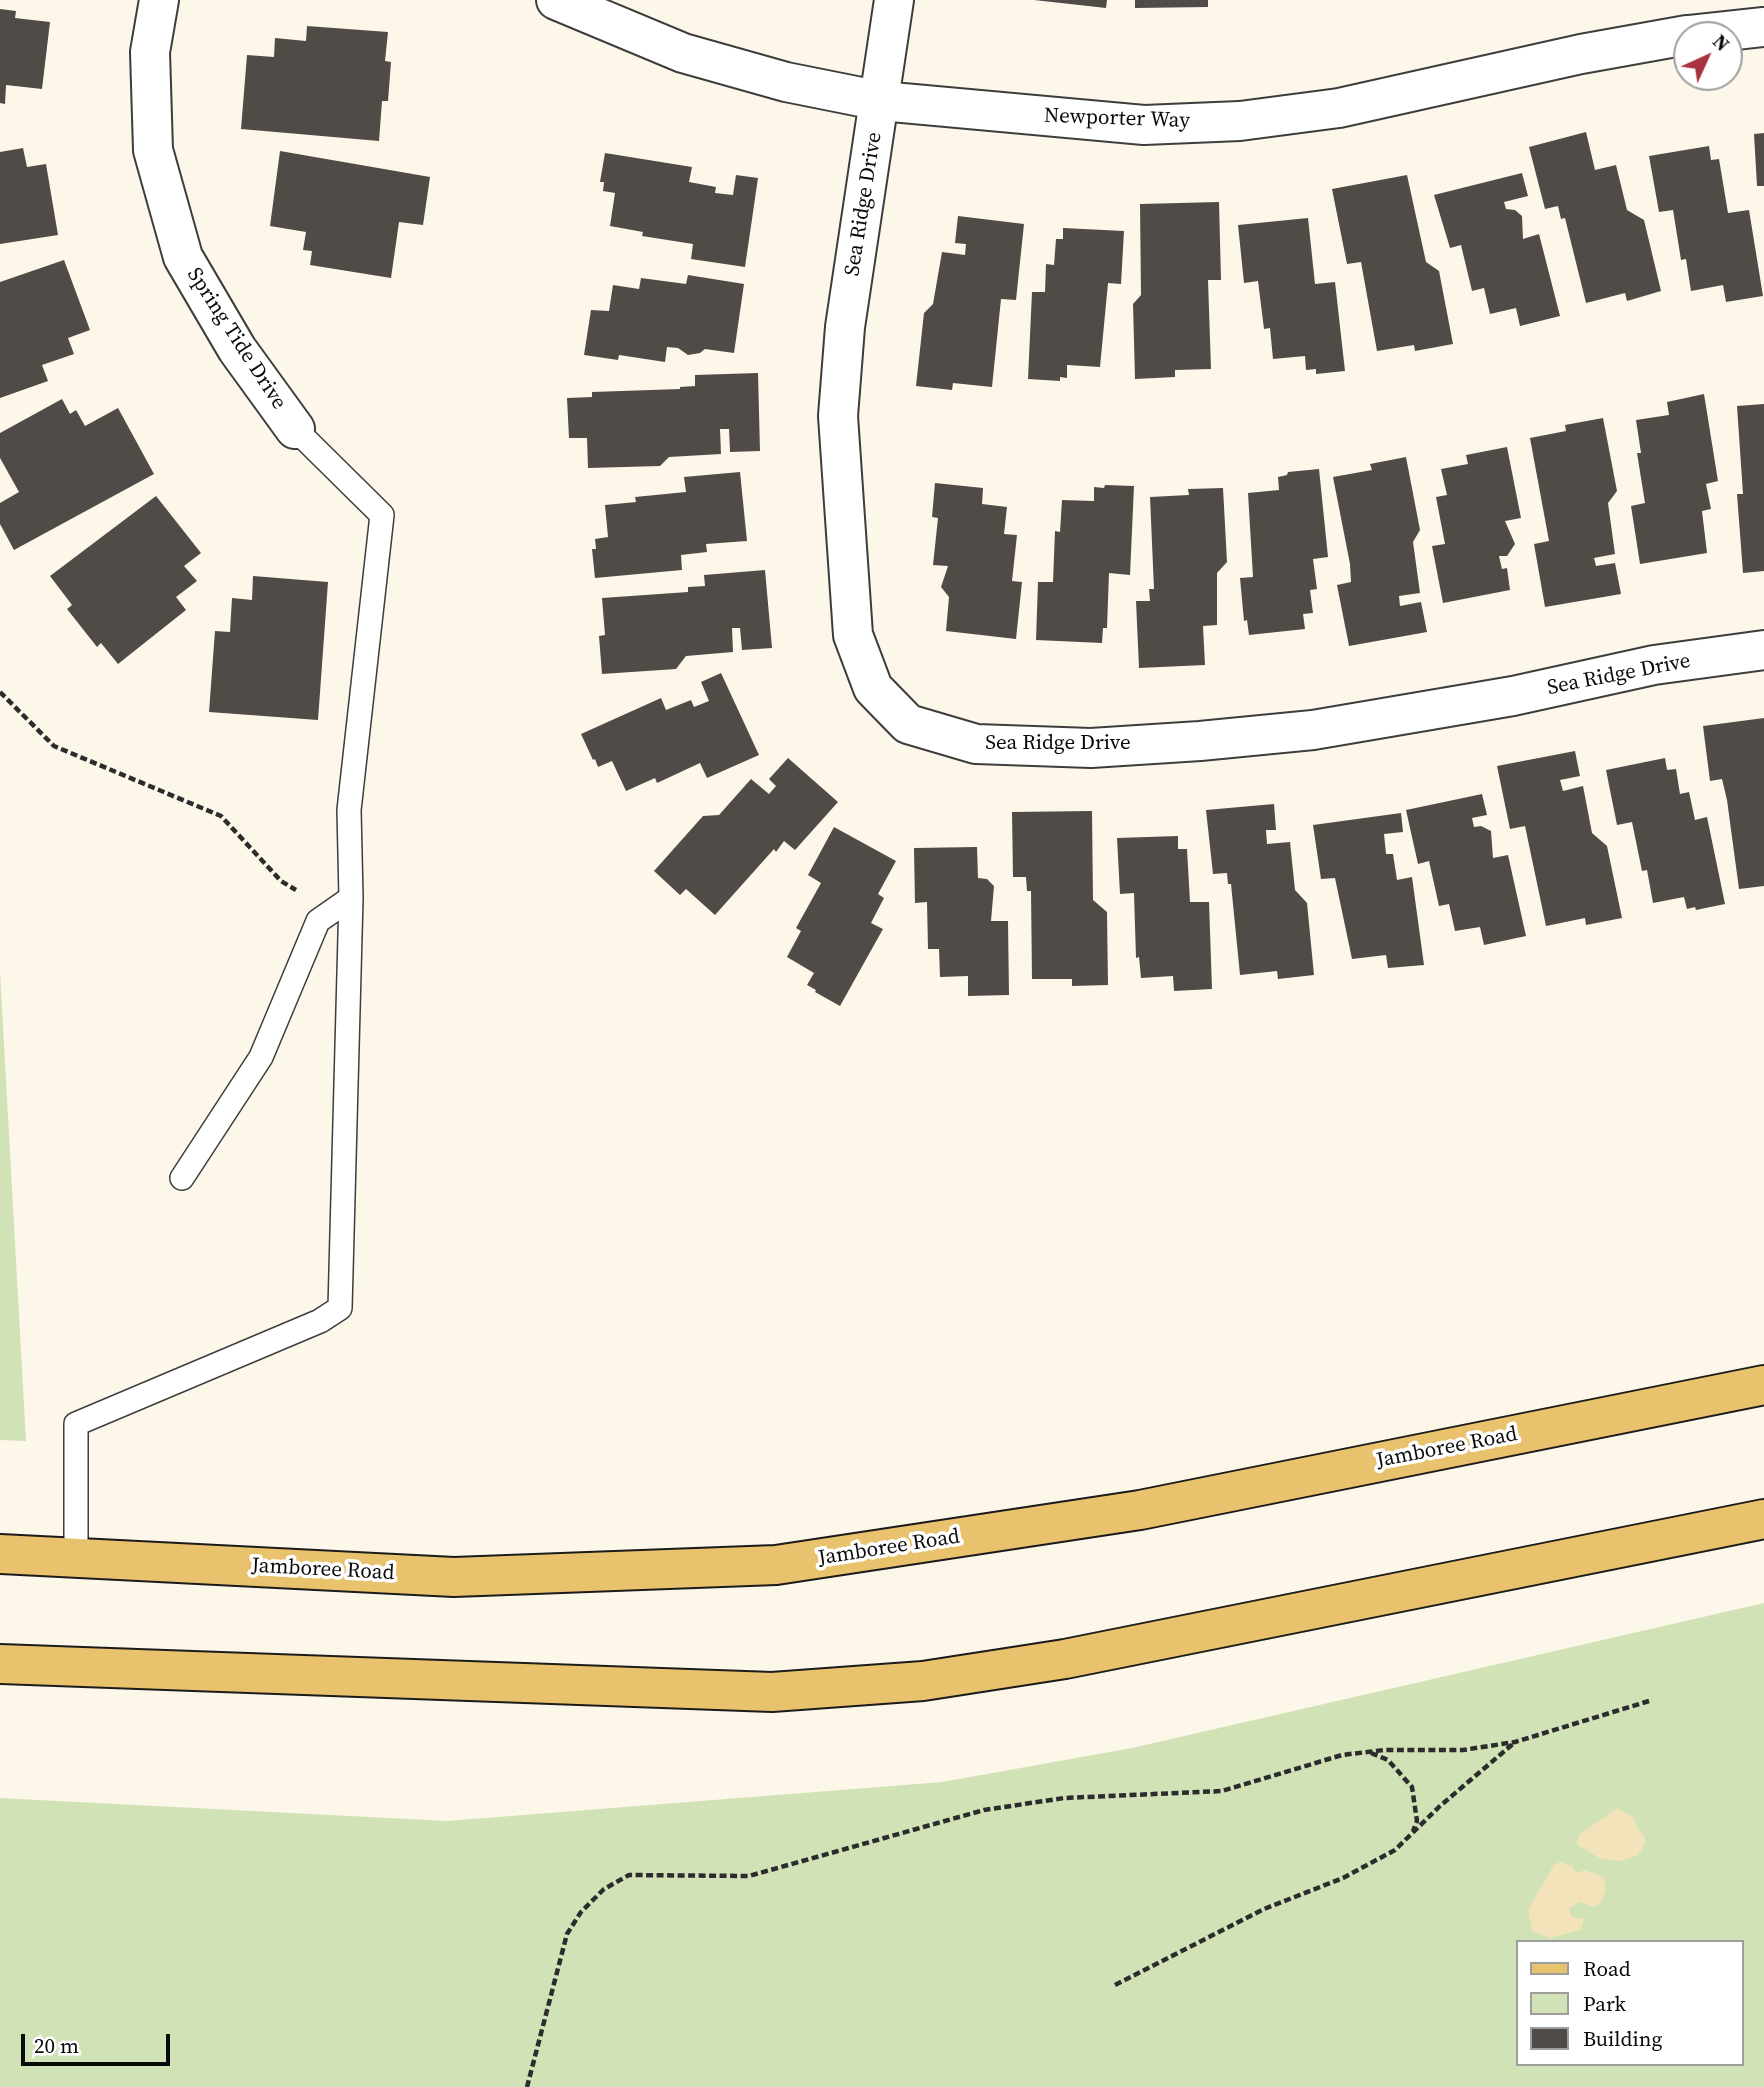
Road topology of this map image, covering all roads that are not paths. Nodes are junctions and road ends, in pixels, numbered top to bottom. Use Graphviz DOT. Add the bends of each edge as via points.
graph roads {
  1 [pos="159,0"];
  2 [pos="556,0"];
  3 [pos="894,0"];
  4 [pos="1764,27"];
  5 [pos="1743,29"];
  6 [pos="1673,38"];
  7 [pos="881,101"];
  8 [pos="295,429"];
  9 [pos="1764,650"];
  10 [pos="351,898"];
  11 [pos="182,1178"];
  12 [pos="1764,1385"];
  13 [pos="1764,1520"];
  14 [pos="0,1554"];
  15 [pos="76,1558"];
  16 [pos="0,1664"];
  1 -- 8 [label="street, Spring Tide Drive" via="150,52 153,150 183,257 237,349"];
  2 -- 7 [label="street, Newporter Way" via="683,53 786,82"];
  3 -- 7 [label="street, Sea Ridge Drive"];
  4 -- 5 [label="street, Newporter Way"];
  6 -- 7 [label="street, Newporter Way" via="1339,108 1240,121 1144,125"];
  7 -- 9 [label="street, Sea Ridge Drive" via="845,327 838,416 853,635 873,688 908,724 976,744 1091,748 1213,740 1313,730 1513,696 1654,665"];
  8 -- 10 [label="lane" via="382,515 349,810"];
  10 -- 11 [label="lane" via="318,921 261,1058"];
  10 -- 15 [label="lane" via="340,1308 320,1321 76,1424"];
  12 -- 15 [label="main road, Jamboree Road" via="1140,1510 776,1565 454,1577"];
  13 -- 16 [label="main road" via="1065,1659 923,1681 772,1692"];
  14 -- 15 [label="main road, Jamboree Road"];
}
